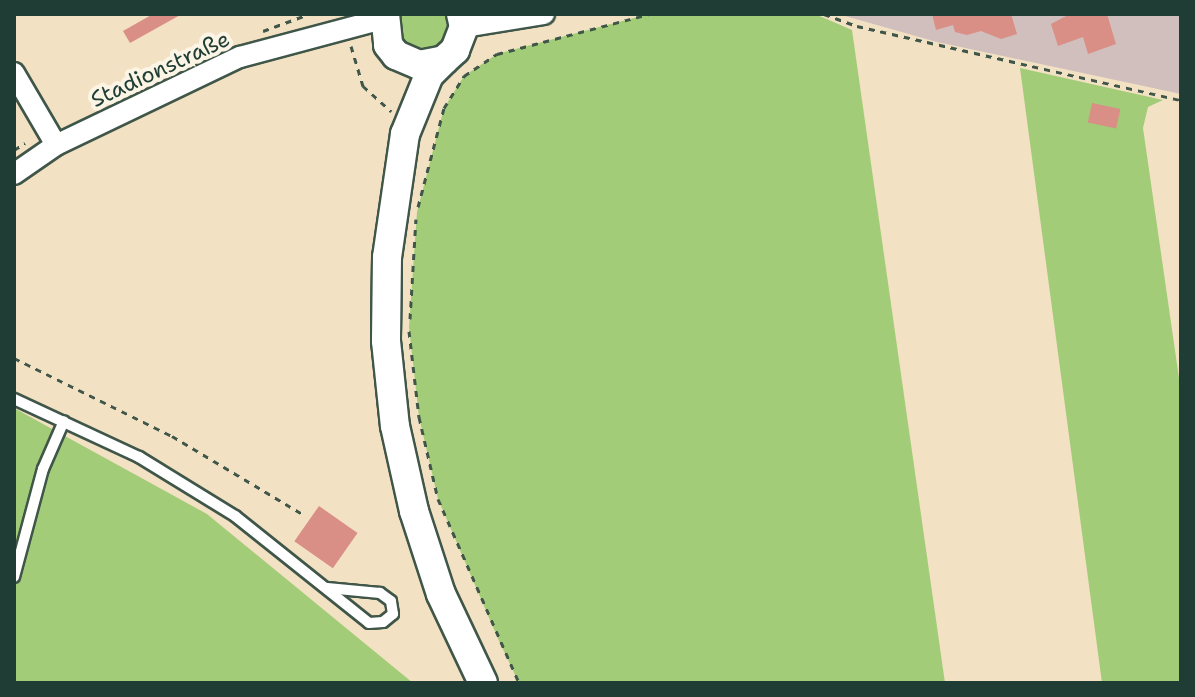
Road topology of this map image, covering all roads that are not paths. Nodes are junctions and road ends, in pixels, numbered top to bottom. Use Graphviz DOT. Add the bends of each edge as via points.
graph roads {
  1 [pos="544,14"];
  2 [pos="384,17"];
  3 [pos="463,20"];
  4 [pos="396,55"];
  5 [pos="444,60"];
  6 [pos="14,73"];
  7 [pos="405,125"];
  8 [pos="56,145"];
  9 [pos="14,174"];
  10 [pos="14,399"];
  11 [pos="64,421"];
  12 [pos="14,577"];
  13 [pos="327,588"];
  14 [pos="483,683"];
  1 -- 3 [label="street"];
  2 -- 4 [label="main road" via="388,45"];
  2 -- 8 [label="street, Stadionstraße" via="240,57"];
  3 -- 5 [label="main road" via="455,50"];
  4 -- 5 [label="main road" via="419,65"];
  4 -- 7 [label="main road"];
  5 -- 7 [label="main road" via="429,75"];
  6 -- 8 [label="street"];
  7 -- 14 [label="main road" via="387,257 388,382 427,553"];
  8 -- 9 [label="street, Stadionstraße"];
  10 -- 11 [label="lane"];
  11 -- 12 [label="lane" via="43,469 24,557"];
  11 -- 13 [label="lane" via="139,457 235,516"];
  13 -- 13 [label="lane" via="369,623 393,614 391,601 380,593"];
}
